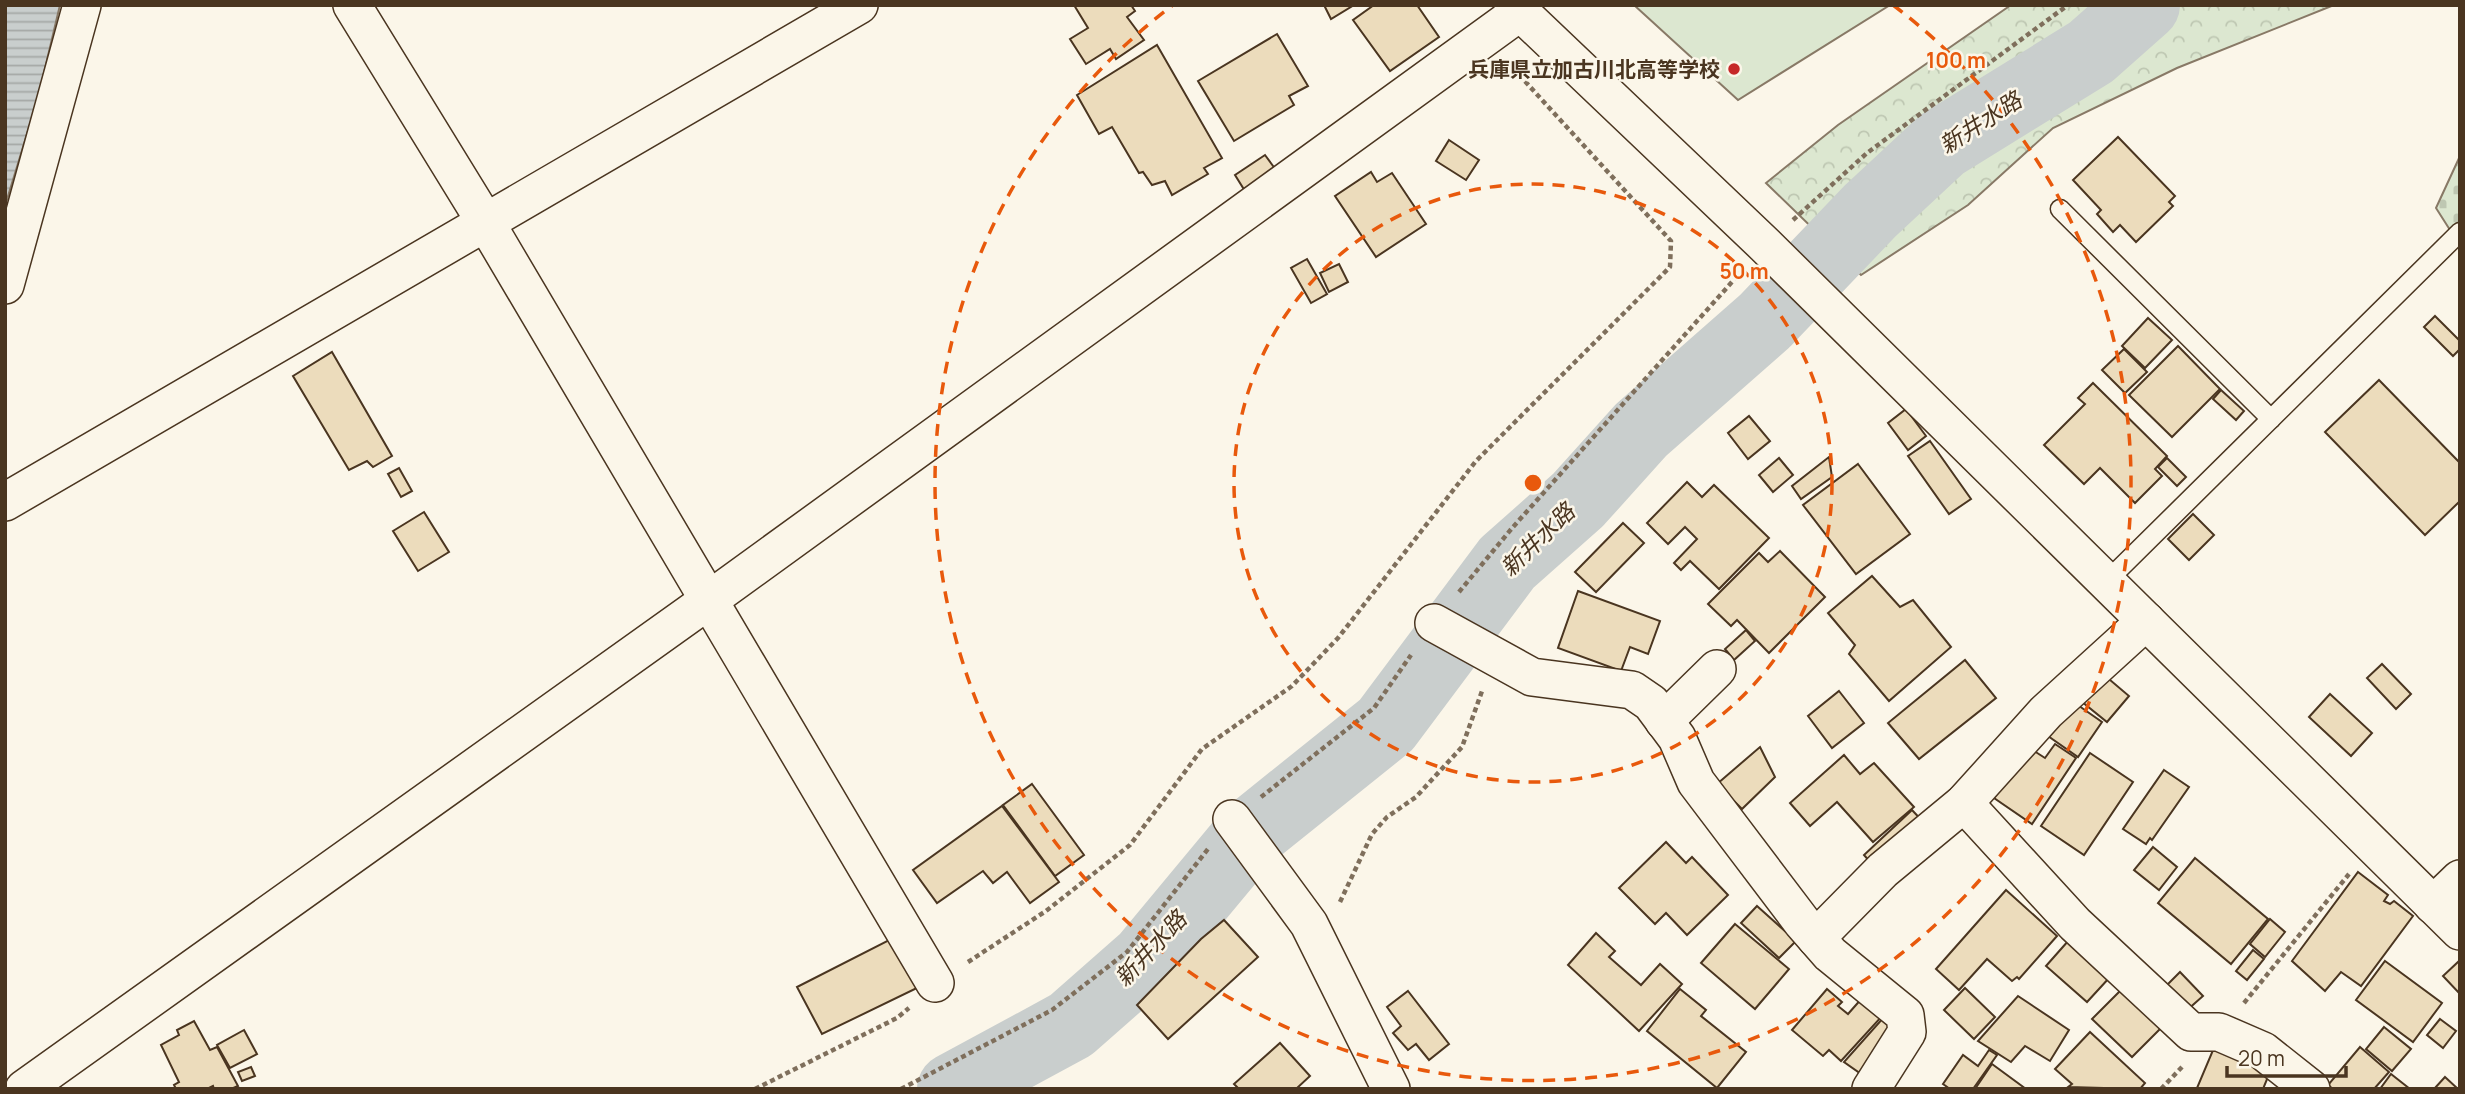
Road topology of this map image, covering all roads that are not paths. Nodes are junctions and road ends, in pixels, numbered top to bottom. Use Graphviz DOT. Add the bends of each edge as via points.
graph roads {
  1 [pos="82,5"];
  2 [pos="352,5"];
  3 [pos="859,5"];
  4 [pos="1516,9"];
  5 [pos="2060,209"];
  6 [pos="486,223"];
  7 [pos="2460,232"];
  8 [pos="5,285"];
  9 [pos="2271,419"];
  10 [pos="5,502"];
  11 [pos="2106,582"];
  12 [pos="709,600"];
  13 [pos="2146,621"];
  14 [pos="1434,622"];
  15 [pos="1717,669"];
  16 [pos="1664,721"];
  17 [pos="1964,803"];
  18 [pos="1232,819"];
  19 [pos="2460,878"];
  20 [pos="2433,905"];
  21 [pos="2460,931"];
  22 [pos="1816,938"];
  23 [pos="934,983"];
  24 [pos="24,1089"];
  25 [pos="1391,1089"];
  26 [pos="1871,1089"];
  27 [pos="2311,1089"];
  1 -- 8 [label="street"];
  2 -- 6 [label="street"];
  3 -- 6 [label="street"];
  4 -- 11 [label="street" via="1765,245"];
  4 -- 12 [label="street" via="1486,37"];
  5 -- 9 [label="lane"];
  6 -- 10 [label="street"];
  6 -- 12 [label="street"];
  7 -- 9 [label="lane"];
  9 -- 11 [label="lane"];
  11 -- 13 [label="street"];
  12 -- 23 [label="street"];
  12 -- 24 [label="street"];
  13 -- 17 [label="street" via="2046,712"];
  13 -- 20 [label="street"];
  14 -- 16 [label="street" via="1532,677 1632,690 1651,703"];
  15 -- 16 [label="street"];
  16 -- 22 [label="street" via="1677,738 1696,782"];
  17 -- 22 [label="street" via="1883,870"];
  17 -- 27 [label="street" via="2074,924 2191,1032 2219,1032 2263,1051"];
  18 -- 25 [label="street" via="1309,924"];
  19 -- 20 [label="street"];
  20 -- 21 [label="street"];
  22 -- 26 [label="street" via="1905,1015 1907,1031"];
}
